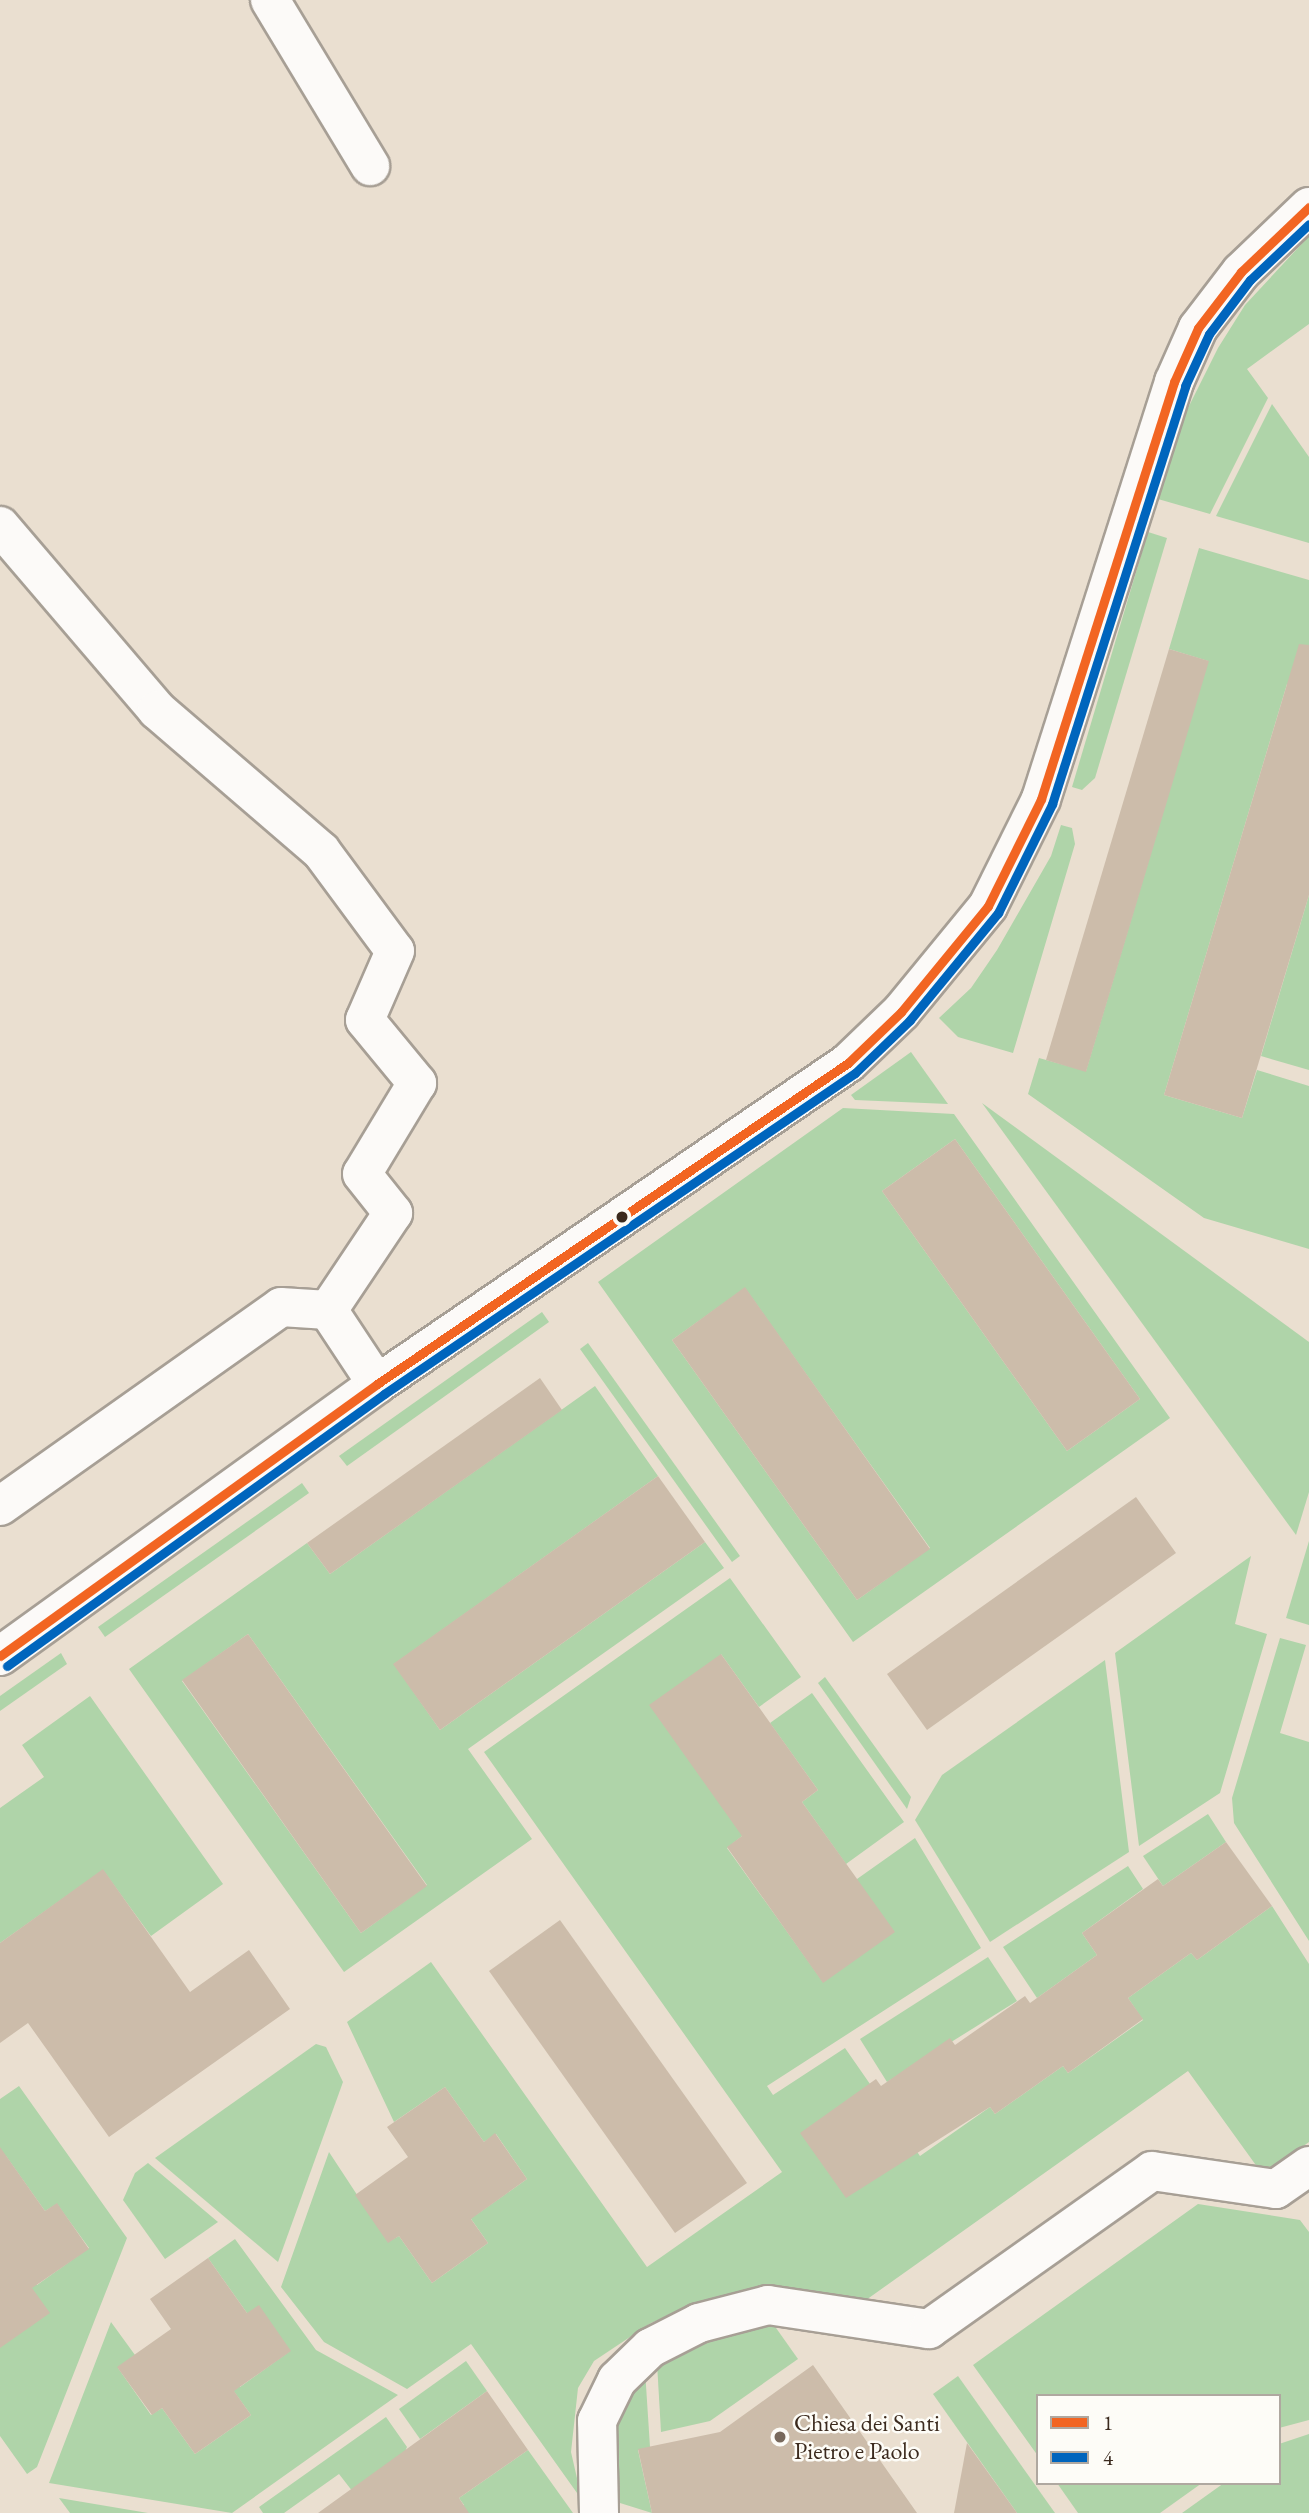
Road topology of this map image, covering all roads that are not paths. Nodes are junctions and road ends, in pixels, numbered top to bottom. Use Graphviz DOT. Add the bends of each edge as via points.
graph roads {
  1 [pos="270,0"];
  2 [pos="370,166"];
  3 [pos="1309,207"];
  4 [pos="0,526"];
  5 [pos="328,1310"];
  6 [pos="377,1384"];
  7 [pos="0,1506"];
  8 [pos="0,1656"];
  9 [pos="1309,2166"];
  10 [pos="598,2513"];
  1 -- 2 [label="street"];
  3 -- 6 [label="street" via="1241,272 1193,339 1041,799 988,906 917,994 848,1063"];
  4 -- 5 [label="street" via="157,710 321,851 395,951 365,1020 417,1083 362,1174 393,1213"];
  5 -- 6 [label="street"];
  5 -- 7 [label="street" via="281,1307"];
  6 -- 8 [label="street"];
  9 -- 10 [label="street" via="1276,2189 1152,2171 929,2329 768,2305 699,2323 650,2348 617,2380 597,2421"];
}
